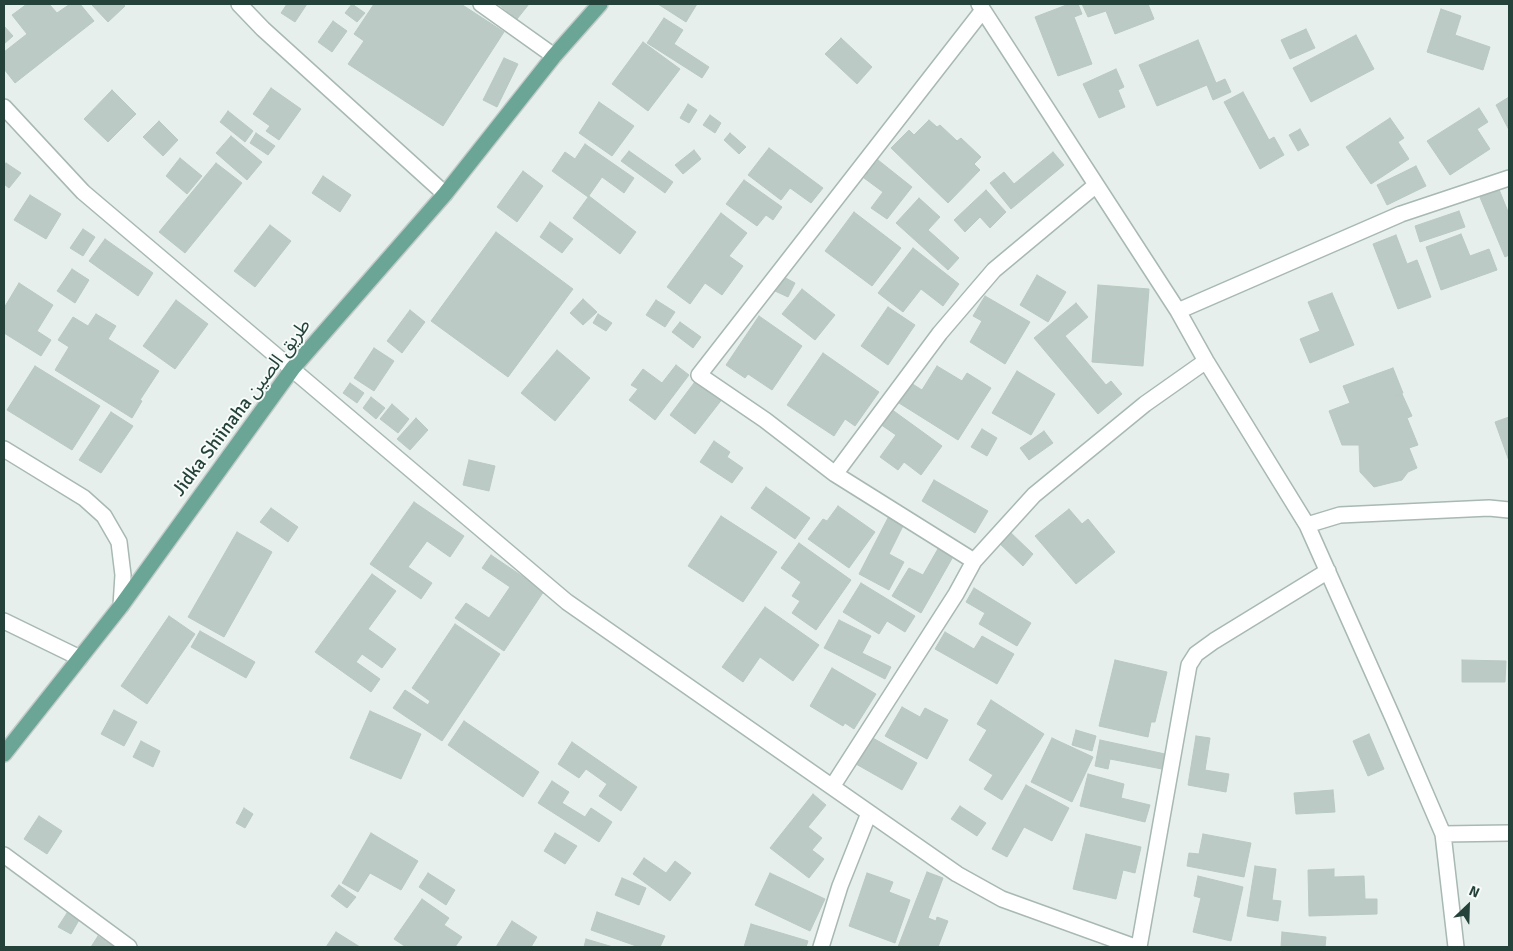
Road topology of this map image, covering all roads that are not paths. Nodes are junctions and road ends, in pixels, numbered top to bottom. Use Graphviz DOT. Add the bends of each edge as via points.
graph roads {
  1 [pos="239,4"];
  2 [pos="481,4"];
  3 [pos="600,4"];
  4 [pos="981,7"];
  5 [pos="554,56"];
  6 [pos="4,107"];
  7 [pos="1509,178"];
  8 [pos="1096,185"];
  9 [pos="445,194"];
  10 [pos="1178,311"];
  11 [pos="1206,361"];
  12 [pos="293,368"];
  13 [pos="4,449"];
  14 [pos="835,474"];
  15 [pos="1509,510"];
  16 [pos="1307,525"];
  17 [pos="974,561"];
  18 [pos="1328,571"];
  19 [pos="121,606"];
  20 [pos="4,621"];
  21 [pos="80,658"];
  22 [pos="4,754"];
  23 [pos="832,787"];
  24 [pos="869,813"];
  25 [pos="1509,833"];
  26 [pos="1443,834"];
  27 [pos="4,855"];
  28 [pos="129,947"];
  29 [pos="821,947"];
  30 [pos="1135,947"];
  31 [pos="1139,947"];
  32 [pos="1456,947"];
  1 -- 9 [label="street"];
  2 -- 5 [label="street"];
  3 -- 5 [label="main road, Jidka Shiinaha طريق الصين"];
  4 -- 8 [label="street"];
  4 -- 14 [label="street" via="699,375"];
  5 -- 9 [label="main road, Jidka Shiinaha طريق الصين"];
  6 -- 12 [label="street" via="83,192"];
  7 -- 10 [label="street" via="1402,214"];
  8 -- 10 [label="street"];
  8 -- 14 [label="street" via="994,270 940,333"];
  9 -- 12 [label="main road, Jidka Shiinaha طريق الصين"];
  10 -- 11 [label="street"];
  11 -- 16 [label="street"];
  11 -- 17 [label="street" via="1145,404 1034,495"];
  12 -- 19 [label="main road, Jidka Shiinaha طريق الصين"];
  12 -- 23 [label="street" via="567,602"];
  13 -- 19 [label="street" via="84,498 104,516 119,542 123,575"];
  14 -- 17 [label="street"];
  15 -- 16 [label="street" via="1490,508 1340,515"];
  16 -- 18 [label="street"];
  17 -- 23 [label="street"];
  18 -- 26 [label="street"];
  18 -- 31 [label="street" via="1214,641 1196,654 1189,665"];
  19 -- 21 [label="main road, Jidka Shiinaha طريق الصين"];
  20 -- 21 [label="street"];
  21 -- 22 [label="main road, Jidka Shiinaha طريق الصين"];
  23 -- 24 [label="street"];
  24 -- 29 [label="street" via="840,886"];
  24 -- 30 [label="street" via="957,874 1002,899"];
  25 -- 26 [label="street"];
  26 -- 32 [label="street"];
  27 -- 28 [label="street"];
}
